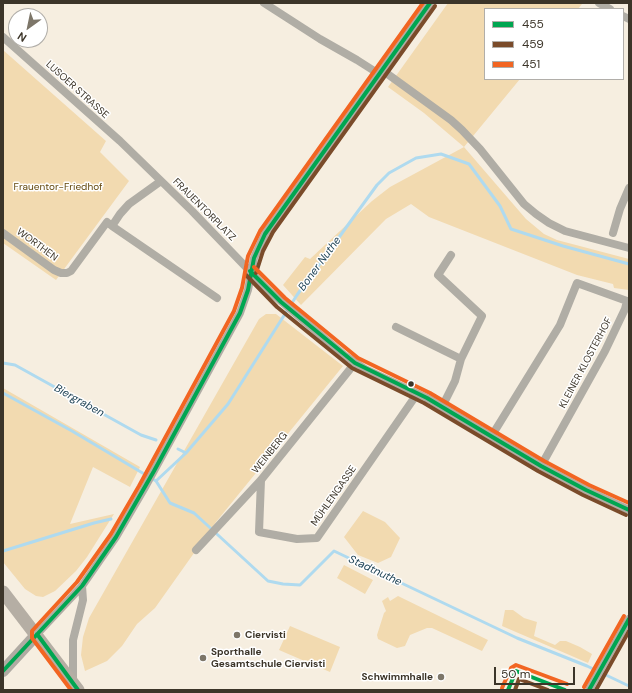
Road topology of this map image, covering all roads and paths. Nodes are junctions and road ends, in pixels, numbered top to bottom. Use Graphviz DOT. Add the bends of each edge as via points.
graph roads {
  1 [pos="264,3"];
  2 [pos="430,3"];
  3 [pos="599,3"];
  4 [pos="608,8"];
  5 [pos="3,37"];
  6 [pos="380,72"];
  7 [pos="120,141"];
  8 [pos="161,181"];
  9 [pos="629,188"];
  10 [pos="110,224"];
  11 [pos="3,233"];
  12 [pos="613,233"];
  13 [pos="629,248"];
  14 [pos="452,255"];
  15 [pos="250,272"];
  16 [pos="217,298"];
  17 [pos="396,327"];
  18 [pos="461,359"];
  19 [pos="355,363"];
  20 [pos="417,394"];
  21 [pos="442,407"];
  22 [pos="491,437"];
  23 [pos="541,466"];
  24 [pos="261,480"];
  25 [pos="629,510"];
  26 [pos="196,550"];
  27 [pos="82,586"];
  28 [pos="3,592"];
  29 [pos="629,619"];
  30 [pos="37,634"];
  31 [pos="3,671"];
  32 [pos="76,686"];
  33 [pos="589,690"];
  1 -- 6 [label="street" via="320,39"];
  2 -- 6 [label="street"];
  3 -- 4 [label="street"];
  5 -- 7 [label="street, LUSOER STRASSE"];
  6 -- 13 [label="street" via="462,130 524,204 549,224 565,231"];
  6 -- 15 [label="street" via="265,234"];
  7 -- 8 [label="street, FRAUENTORPLATZ"];
  8 -- 10 [label="street, FRAUENTORPLATZ" via="129,204"];
  8 -- 15 [label="street, FRAUENTORPLATZ"];
  9 -- 12 [label="street"];
  10 -- 11 [label="street, WORTHEN" via="67,273 54,270"];
  10 -- 16 [label="street"];
  14 -- 18 [label="street" via="438,275 482,316"];
  15 -- 19 [label="street, FRAUENTORPLATZ"];
  15 -- 27 [label="street" via="248,290 240,313 144,489 116,537"];
  17 -- 18 [label="street"];
  18 -- 21 [label="street" via="455,381"];
  19 -- 20 [label="street, FRAUENTORPLATZ"];
  19 -- 24 [label="street, WEINBERG"];
  20 -- 21 [label="street, FRAUENTORPLATZ"];
  20 -- 24 [label="street, MÜHLENGASSE" via="317,538 297,539 259,532"];
  21 -- 22 [label="street, FRAUENTORPLATZ"];
  22 -- 23 [label="street, FRAUENTORPLATZ"];
  22 -- 23 [label="street, KLEINER KLOSTERHOF" via="560,325 577,283 627,302 606,351"];
  23 -- 25 [label="street, FRAUENTORPLATZ"];
  24 -- 26 [label="street, WEINBERG"];
  27 -- 30 [label="street"];
  27 -- 32 [label="street" via="83,600 73,640"];
  28 -- 30 [label="main road"];
  29 -- 33 [label="street"];
  30 -- 31 [label="main road"];
  30 -- 32 [label="main road"];
}
